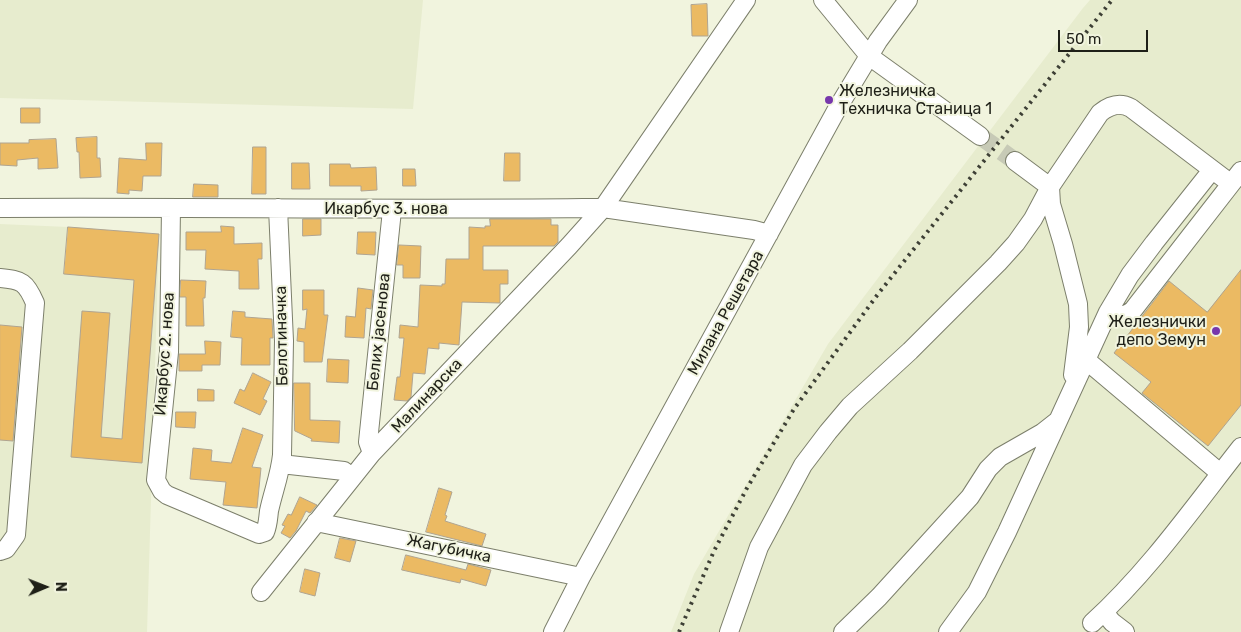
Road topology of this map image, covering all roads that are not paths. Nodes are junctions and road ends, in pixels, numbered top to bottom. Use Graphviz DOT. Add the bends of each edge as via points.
graph roads {
  1 [pos="746,0"];
  2 [pos="824,0"];
  3 [pos="908,0"];
  4 [pos="869,56"];
  5 [pos="980,136"];
  6 [pos="1015,161"];
  7 [pos="1212,170"];
  8 [pos="1236,177"];
  9 [pos="1050,187"];
  10 [pos="0,208"];
  11 [pos="171,208"];
  12 [pos="278,208"];
  13 [pos="603,208"];
  14 [pos="392,210"];
  15 [pos="769,234"];
  16 [pos="0,278"];
  17 [pos="1108,312"];
  18 [pos="1086,360"];
  19 [pos="1071,392"];
  20 [pos="1057,422"];
  21 [pos="1241,447"];
  22 [pos="372,453"];
  23 [pos="281,464"];
  24 [pos="1220,473"];
  25 [pos="352,478"];
  26 [pos="316,522"];
  27 [pos="265,532"];
  28 [pos="0,551"];
  29 [pos="581,577"];
  30 [pos="261,592"];
  31 [pos="553,632"];
  32 [pos="729,632"];
  33 [pos="843,632"];
  34 [pos="948,632"];
  35 [pos="1125,632"];
  1 -- 13 [label="street, Малинарска"];
  2 -- 4 [label="street"];
  3 -- 4 [label="street, Милана Решетара"];
  4 -- 5 [label="street"];
  4 -- 15 [label="street, Милана Решетара"];
  6 -- 9 [label="street"];
  7 -- 8 [label="street"];
  7 -- 9 [label="street" via="1131,108 1116,105 1100,113"];
  7 -- 17 [label="street" via="1130,275"];
  8 -- 17 [label="street" via="1139,315 1120,316"];
  9 -- 19 [label="street" via="1050,204 1064,244 1078,304"];
  9 -- 32 [label="street" via="1033,219 998,264 850,406 803,465 758,547"];
  10 -- 11 [label="street, Икарбус 3. нова"];
  11 -- 12 [label="street, Икарбус 3. нова"];
  11 -- 27 [label="street, Икарбус 2. нова" via="169,352 155,474 158,486 167,495 259,534"];
  12 -- 14 [label="street, Икарбус 3. нова"];
  12 -- 23 [label="street, Белотиначка" via="284,341"];
  13 -- 14 [label="street, Икарбус 3. нова"];
  13 -- 15 [label="street, Икарбус 3. нова"];
  13 -- 22 [label="street, Малинарска"];
  14 -- 22 [label="street, Белих јасенова" via="368,442"];
  15 -- 29 [label="street, Милана Решетара"];
  16 -- 28 [label="street" via="19,280 30,291 35,303 16,535 6,549"];
  17 -- 18 [label="street"];
  18 -- 19 [label="street"];
  18 -- 24 [label="street"];
  19 -- 20 [label="street"];
  20 -- 33 [label="street" via="988,469 970,497"];
  20 -- 34 [label="street" via="977,592"];
  21 -- 24 [label="street"];
  22 -- 25 [label="street, Малинарска"];
  23 -- 25 [label="street" via="344,471"];
  23 -- 27 [label="street, Белотиначка"];
  24 -- 35 [label="street" via="1146,568 1098,618 1112,622"];
  25 -- 26 [label="street, Малинарска"];
  26 -- 29 [label="street, Жагубичка"];
  26 -- 30 [label="street, Малинарска"];
  29 -- 31 [label="street, Милана Решетара"];
}
